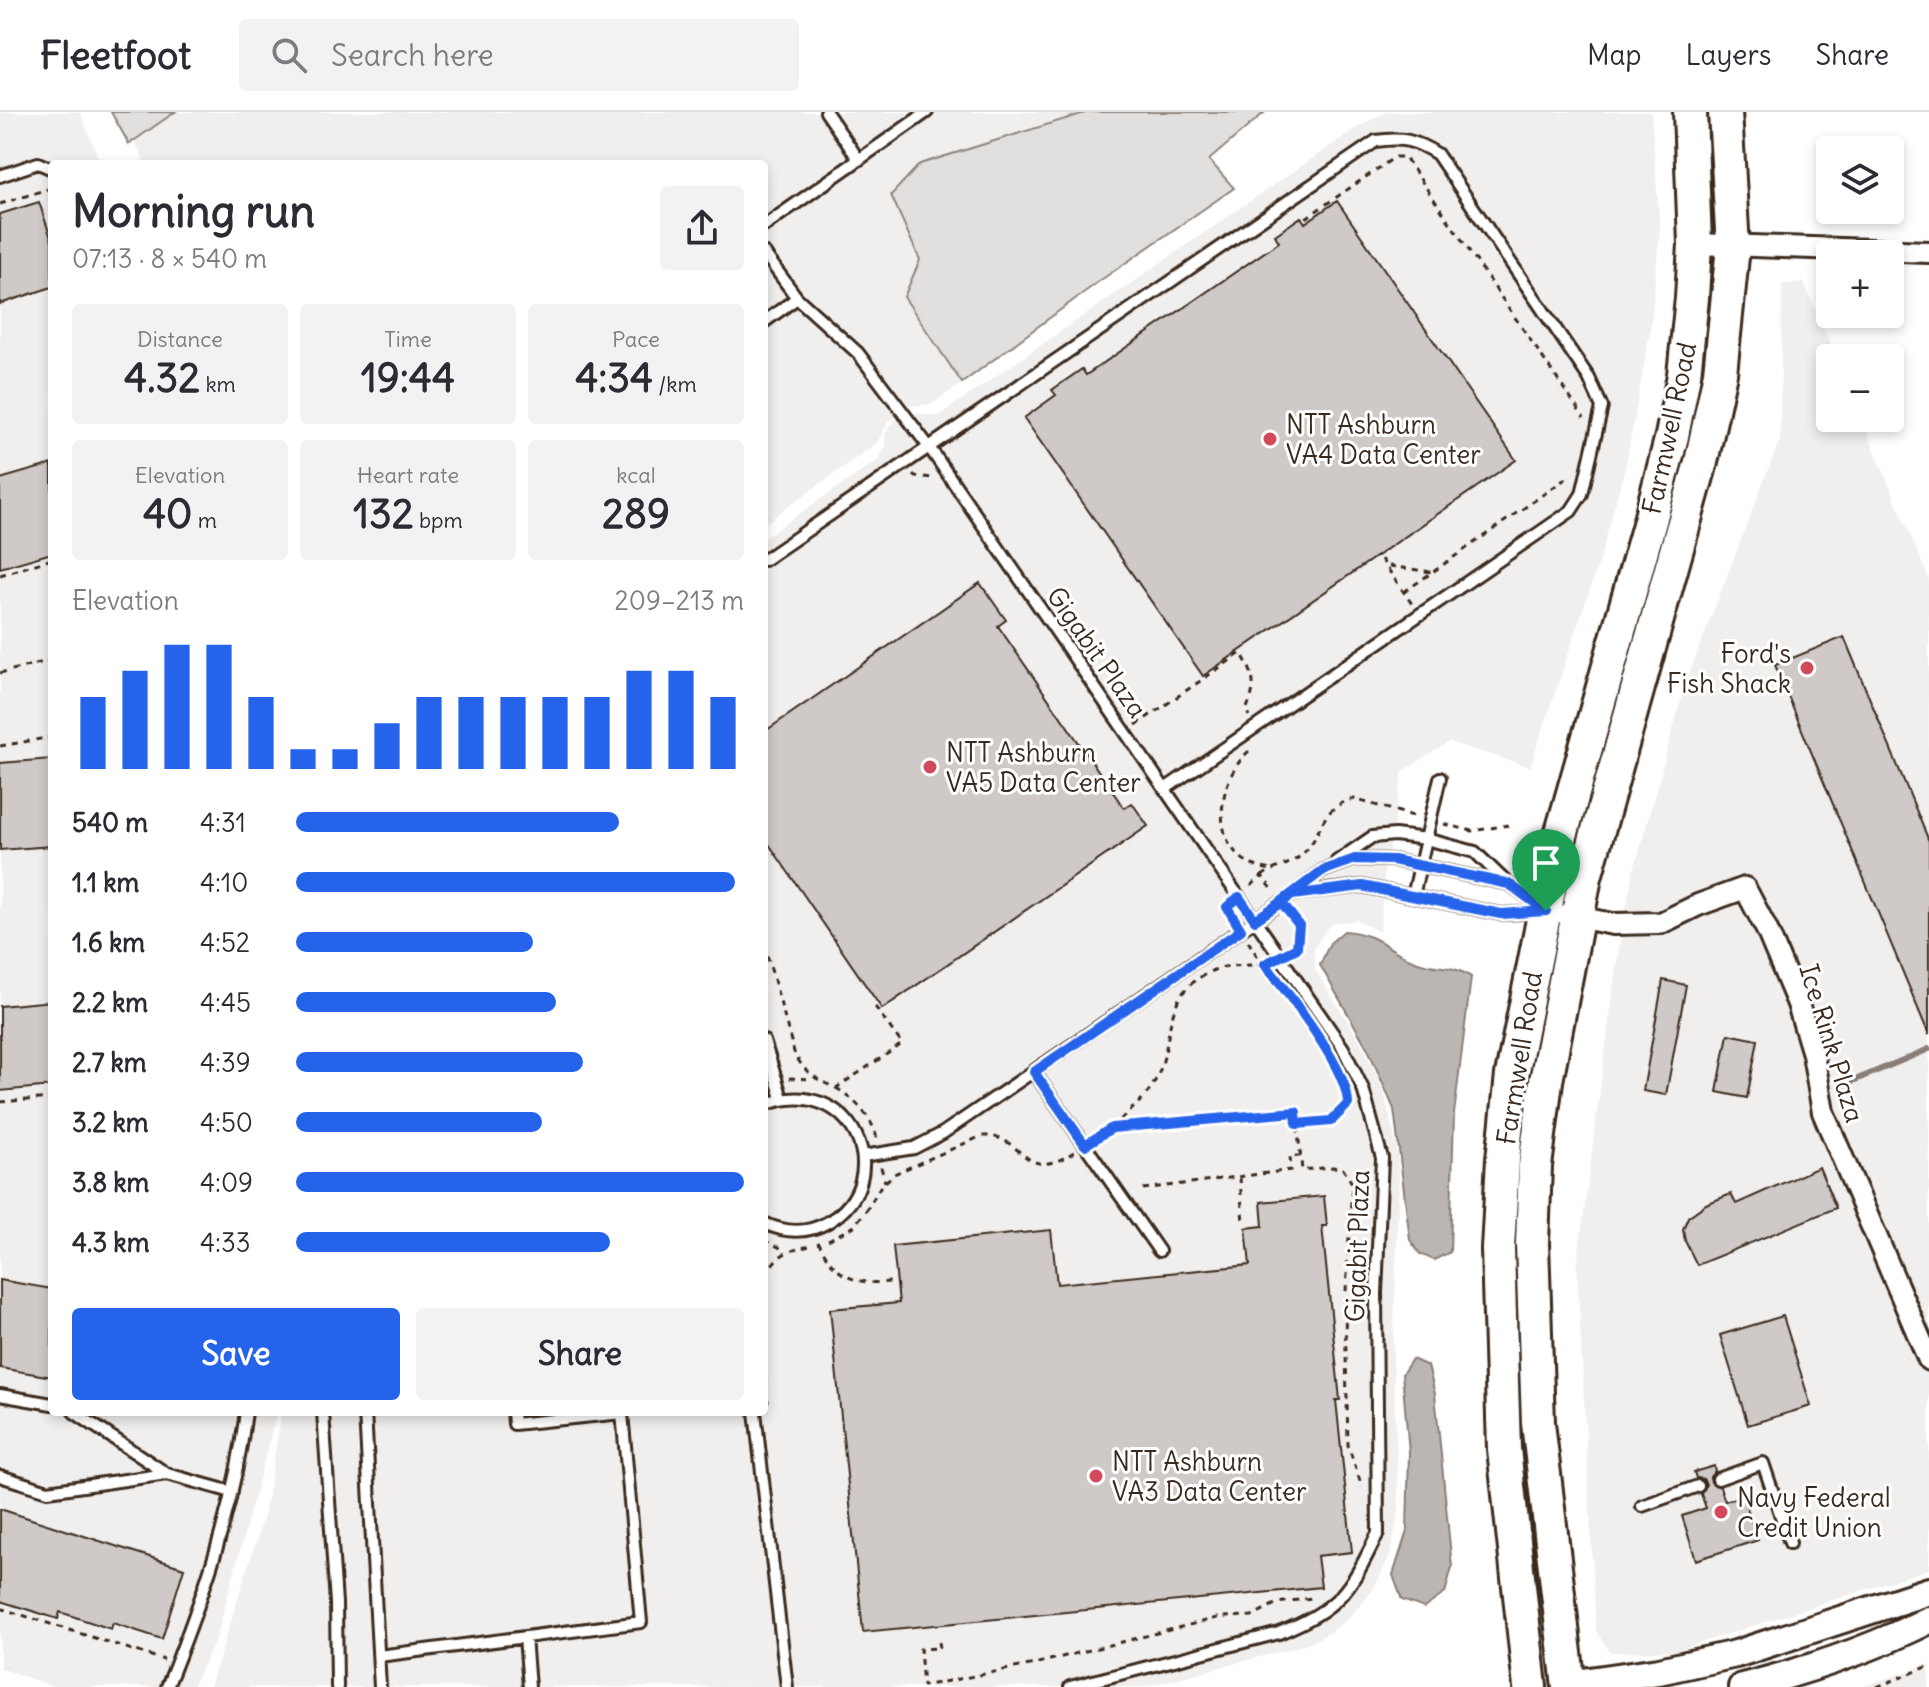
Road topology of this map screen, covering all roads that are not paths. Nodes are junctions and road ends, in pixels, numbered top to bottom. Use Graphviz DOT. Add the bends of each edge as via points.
graph roads {
  1 [pos="826,112"];
  2 [pos="927,112"];
  3 [pos="1690,112"];
  4 [pos="1725,112"];
  5 [pos="859,160"];
  6 [pos="48,167"];
  7 [pos="0,176"];
  8 [pos="768,223"];
  9 [pos="1695,244"];
  10 [pos="1733,247"];
  11 [pos="1929,252"];
  12 [pos="768,258"];
  13 [pos="797,298"];
  14 [pos="768,319"];
  15 [pos="929,447"];
  16 [pos="768,557"];
  17 [pos="1440,778"];
  18 [pos="1165,789"];
  19 [pos="1426,839"];
  20 [pos="1420,866"];
  21 [pos="1322,871"];
  22 [pos="1509,884"];
  23 [pos="1292,895"];
  24 [pos="1413,896"];
  25 [pos="1546,911"];
  26 [pos="1579,917"];
  27 [pos="1255,920"];
  28 [pos="768,1054"];
  29 [pos="1034,1072"];
  30 [pos="782,1098"];
  31 [pos="768,1103"];
  32 [pos="863,1156"];
  33 [pos="768,1225"];
  34 [pos="1159,1251"];
  35 [pos="1929,1360"];
  36 [pos="0,1395"];
  37 [pos="48,1403"];
  38 [pos="80,1416"];
  39 [pos="246,1416"];
  40 [pos="323,1416"];
  41 [pos="365,1416"];
  42 [pos="513,1416"];
  43 [pos="593,1416"];
  44 [pos="622,1416"];
  45 [pos="755,1416"];
  46 [pos="167,1474"];
  47 [pos="0,1476"];
  48 [pos="1718,1479"];
  49 [pos="1698,1486"];
  50 [pos="232,1492"];
  51 [pos="1642,1506"];
  52 [pos="1790,1543"];
  53 [pos="1929,1591"];
  54 [pos="1929,1620"];
  55 [pos="525,1637"];
  56 [pos="379,1656"];
  57 [pos="1530,1686"];
  58 [pos="1569,1686"];
  59 [pos="167,1687"];
  60 [pos="337,1687"];
  61 [pos="380,1687"];
  62 [pos="529,1687"];
  63 [pos="787,1687"];
  64 [pos="1070,1687"];
  65 [pos="1742,1687"];
  1 -- 5 [label="lane"];
  2 -- 5 [label="lane"];
  3 -- 9 [label="main road, Farmwell Road"];
  4 -- 10 [label="main road, Farmwell Road"];
  5 -- 8 [label="lane"];
  6 -- 7 [label="lane" via="38,163"];
  9 -- 10 [label="street"];
  9 -- 25 [label="main road, Farmwell Road" via="1684,375 1672,436 1557,850"];
  10 -- 11 [label="street"];
  10 -- 26 [label="main road, Farmwell Road" via="1720,373 1701,462 1585,877"];
  12 -- 13 [label="lane, Gigabit Plaza"];
  13 -- 14 [label="lane"];
  13 -- 15 [label="lane, Gigabit Plaza" via="858,353"];
  15 -- 16 [label="lane"];
  15 -- 18 [label="lane, Gigabit Plaza"];
  15 -- 18 [label="lane" via="1376,141 1398,137 1437,154 1589,378 1602,407 1582,494 1571,511"];
  17 -- 19 [label="lane"];
  18 -- 27 [label="lane, Gigabit Plaza"];
  19 -- 20 [label="lane"];
  19 -- 21 [label="lane" via="1372,837"];
  19 -- 22 [label="lane" via="1475,852"];
  20 -- 21 [label="lane" via="1355,859"];
  20 -- 22 [label="lane"];
  20 -- 24 [label="lane"];
  21 -- 23 [label="lane"];
  22 -- 25 [label="lane"];
  23 -- 24 [label="lane" via="1362,886"];
  23 -- 27 [label="lane"];
  24 -- 25 [label="lane" via="1501,914"];
  25 -- 26 [label="street, Ice Rink Plaza"];
  25 -- 57 [label="main road, Farmwell Road" via="1512,1075 1498,1249 1504,1449"];
  26 -- 35 [label="street, Ice Rink Plaza" via="1613,924 1661,923 1745,888 1798,1004 1823,1112"];
  26 -- 58 [label="main road, Farmwell Road" via="1546,1081 1532,1243 1538,1423"];
  27 -- 29 [label="lane"];
  27 -- 64 [label="lane, Gigabit Plaza" via="1343,1048 1363,1089 1382,1158 1375,1307 1378,1533 1339,1600 1310,1620 1279,1633"];
  28 -- 30 [label="lane"];
  29 -- 32 [label="lane" via="914,1148"];
  29 -- 34 [label="lane"];
  30 -- 31 [label="lane"];
  30 -- 32 [label="lane" via="826,1103 856,1135"];
  32 -- 33 [label="lane" via="854,1199 839,1216 798,1232"];
  36 -- 37 [label="lane"];
  38 -- 46 [label="lane"];
  39 -- 50 [label="lane"];
  40 -- 60 [label="lane"];
  41 -- 56 [label="lane"];
  42 -- 43 [label="lane" via="514,1424"];
  44 -- 55 [label="lane" via="641,1622"];
  45 -- 63 [label="lane"];
  46 -- 47 [label="lane" via="48,1491"];
  46 -- 50 [label="lane"];
  48 -- 52 [label="lane" via="1763,1463"];
  49 -- 51 [label="lane"];
  50 -- 59 [label="lane" via="216,1555"];
  53 -- 58 [label="street" via="1736,1654"];
  54 -- 65 [label="street" via="1803,1672"];
  55 -- 56 [label="lane"];
  55 -- 62 [label="lane"];
  56 -- 61 [label="lane"];
}
